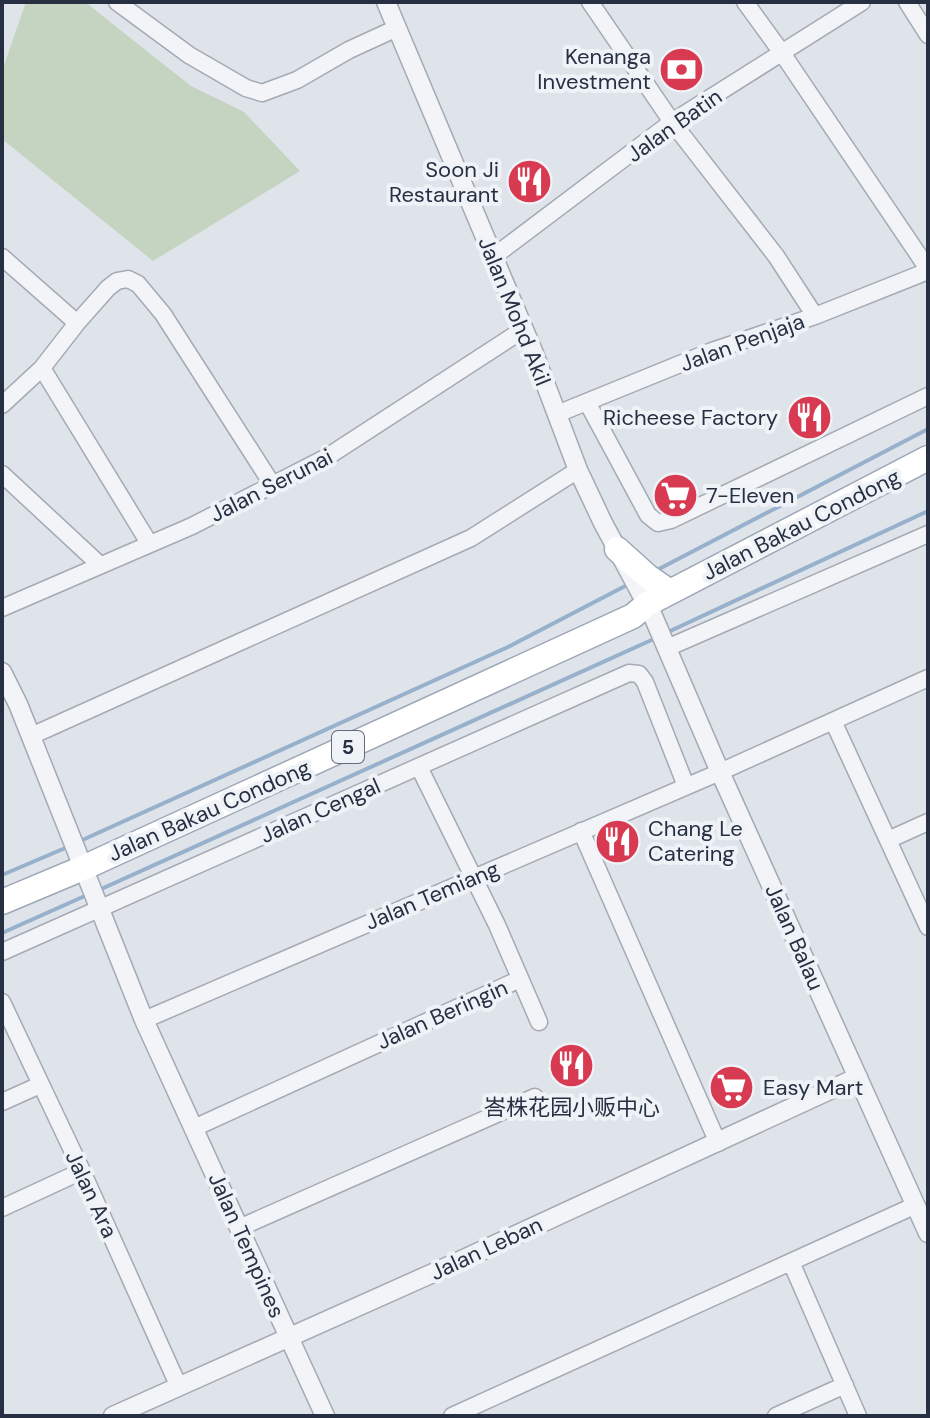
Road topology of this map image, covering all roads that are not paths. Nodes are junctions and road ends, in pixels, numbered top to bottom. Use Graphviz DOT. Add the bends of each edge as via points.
graph roads {
  1 [pos="117,2"];
  2 [pos="386,2"];
  3 [pos="590,2"];
  4 [pos="745,2"];
  5 [pos="862,2"];
  6 [pos="907,2"];
  7 [pos="397,28"];
  8 [pos="928,35"];
  9 [pos="782,53"];
  10 [pos="672,122"];
  11 [pos="2,257"];
  12 [pos="493,257"];
  13 [pos="928,270"];
  14 [pos="815,316"];
  15 [pos="77,323"];
  16 [pos="524,329"];
  17 [pos="42,368"];
  18 [pos="928,396"];
  19 [pos="587,402"];
  20 [pos="2,405"];
  21 [pos="557,414"];
  22 [pos="928,458"];
  23 [pos="578,470"];
  24 [pos="2,474"];
  25 [pos="928,475"];
  26 [pos="272,484"];
  27 [pos="928,534"];
  28 [pos="149,543"];
  29 [pos="617,549"];
  30 [pos="100,565"];
  31 [pos="2,608"];
  32 [pos="655,613"];
  33 [pos="928,678"];
  34 [pos="4,679"];
  35 [pos="833,721"];
  36 [pos="31,736"];
  37 [pos="419,767"];
  38 [pos="720,772"];
  39 [pos="686,786"];
  40 [pos="928,822"];
  41 [pos="581,831"];
  42 [pos="888,840"];
  43 [pos="474,877"];
  44 [pos="91,889"];
  45 [pos="2,902"];
  46 [pos="928,927"];
  47 [pos="2,952"];
  48 [pos="520,979"];
  49 [pos="2,1002"];
  50 [pos="144,1020"];
  51 [pos="539,1022"];
  52 [pos="858,1077"];
  53 [pos="40,1085"];
  54 [pos="535,1097"];
  55 [pos="2,1102"];
  56 [pos="194,1128"];
  57 [pos="718,1143"];
  58 [pos="82,1171"];
  59 [pos="916,1205"];
  60 [pos="2,1208"];
  61 [pos="239,1228"];
  62 [pos="928,1233"];
  63 [pos="791,1262"];
  64 [pos="289,1338"];
  65 [pos="845,1385"];
  66 [pos="179,1387"];
  67 [pos="113,1416"];
  68 [pos="325,1416"];
  69 [pos="452,1416"];
  70 [pos="776,1416"];
  71 [pos="858,1416"];
  1 -- 7 [label="street" via="205,66 262,93"];
  2 -- 7 [label="street, Jalan Mohd Akil"];
  3 -- 10 [label="street"];
  4 -- 9 [label="street"];
  5 -- 9 [label="street, Jalan Batin"];
  6 -- 8 [label="street"];
  7 -- 12 [label="street, Jalan Mohd Akil"];
  9 -- 10 [label="street, Jalan Batin"];
  9 -- 13 [label="street"];
  10 -- 12 [label="street, Jalan Batin"];
  10 -- 14 [label="street" via="776,256"];
  11 -- 15 [label="street"];
  12 -- 16 [label="street, Jalan Mohd Akil"];
  13 -- 14 [label="street, Jalan Penjaja"];
  14 -- 19 [label="street, Jalan Penjaja"];
  15 -- 17 [label="street"];
  15 -- 26 [label="street" via="117,281 138,284 163,314"];
  16 -- 21 [label="street, Jalan Mohd Akil"];
  16 -- 26 [label="street, Jalan Serunai" via="327,457"];
  17 -- 20 [label="street"];
  17 -- 28 [label="street"];
  18 -- 19 [label="street" via="658,523 648,515"];
  19 -- 21 [label="street, Jalan Penjaja"];
  21 -- 23 [label="street, Jalan Mohd Akil"];
  22 -- 32 [label="main road, Jalan Bakau Condong / 5"];
  23 -- 29 [label="street, Jalan Mohd Akil"];
  23 -- 36 [label="street" via="471,538"];
  24 -- 30 [label="street"];
  25 -- 32 [label="main road, Jalan Bakau Condong / 5"];
  26 -- 28 [label="street, Jalan Serunai"];
  27 -- 32 [label="street"];
  28 -- 30 [label="street, Jalan Serunai"];
  29 -- 32 [label="main road"];
  30 -- 31 [label="street, Jalan Serunai"];
  32 -- 38 [label="street, Jalan Balau"];
  32 -- 44 [label="main road, Jalan Bakau Condong / 5"];
  33 -- 35 [label="street, Jalan Temiang"];
  34 -- 36 [label="street, Jalan Tempines"];
  35 -- 38 [label="street, Jalan Temiang"];
  35 -- 42 [label="street"];
  36 -- 44 [label="street, Jalan Tempines"];
  37 -- 39 [label="street, Jalan Cengal" via="629,673 639,674 645,682"];
  37 -- 43 [label="street, Jalan Beringin"];
  37 -- 44 [label="street, Jalan Cengal"];
  38 -- 39 [label="street, Jalan Temiang"];
  38 -- 52 [label="street, Jalan Balau"];
  39 -- 41 [label="street, Jalan Temiang"];
  40 -- 42 [label="street"];
  41 -- 43 [label="street, Jalan Temiang"];
  41 -- 57 [label="street"];
  42 -- 46 [label="street"];
  43 -- 48 [label="street, Jalan Beringin"];
  43 -- 50 [label="street, Jalan Temiang"];
  44 -- 45 [label="main road, Jalan Bakau Condong / 5"];
  44 -- 47 [label="street, Jalan Cengal"];
  44 -- 50 [label="street, Jalan Tempines"];
  48 -- 51 [label="street"];
  48 -- 56 [label="street, Jalan Beringin"];
  49 -- 53 [label="street, Jalan Ara"];
  50 -- 56 [label="street, Jalan Tempines"];
  52 -- 57 [label="street, Jalan Leban"];
  52 -- 59 [label="street, Jalan Balau"];
  53 -- 55 [label="street"];
  53 -- 58 [label="street, Jalan Ara"];
  54 -- 61 [label="street"];
  56 -- 61 [label="street, Jalan Tempines"];
  57 -- 64 [label="street, Jalan Leban"];
  58 -- 60 [label="street"];
  58 -- 66 [label="street, Jalan Ara"];
  59 -- 62 [label="street, Jalan Balau"];
  59 -- 63 [label="street"];
  61 -- 64 [label="street, Jalan Tempines"];
  63 -- 65 [label="street"];
  63 -- 69 [label="street"];
  64 -- 66 [label="street, Jalan Leban"];
  64 -- 68 [label="street, Jalan Tempines"];
  65 -- 70 [label="street"];
  65 -- 71 [label="street"];
  66 -- 67 [label="street, Jalan Leban"];
}
